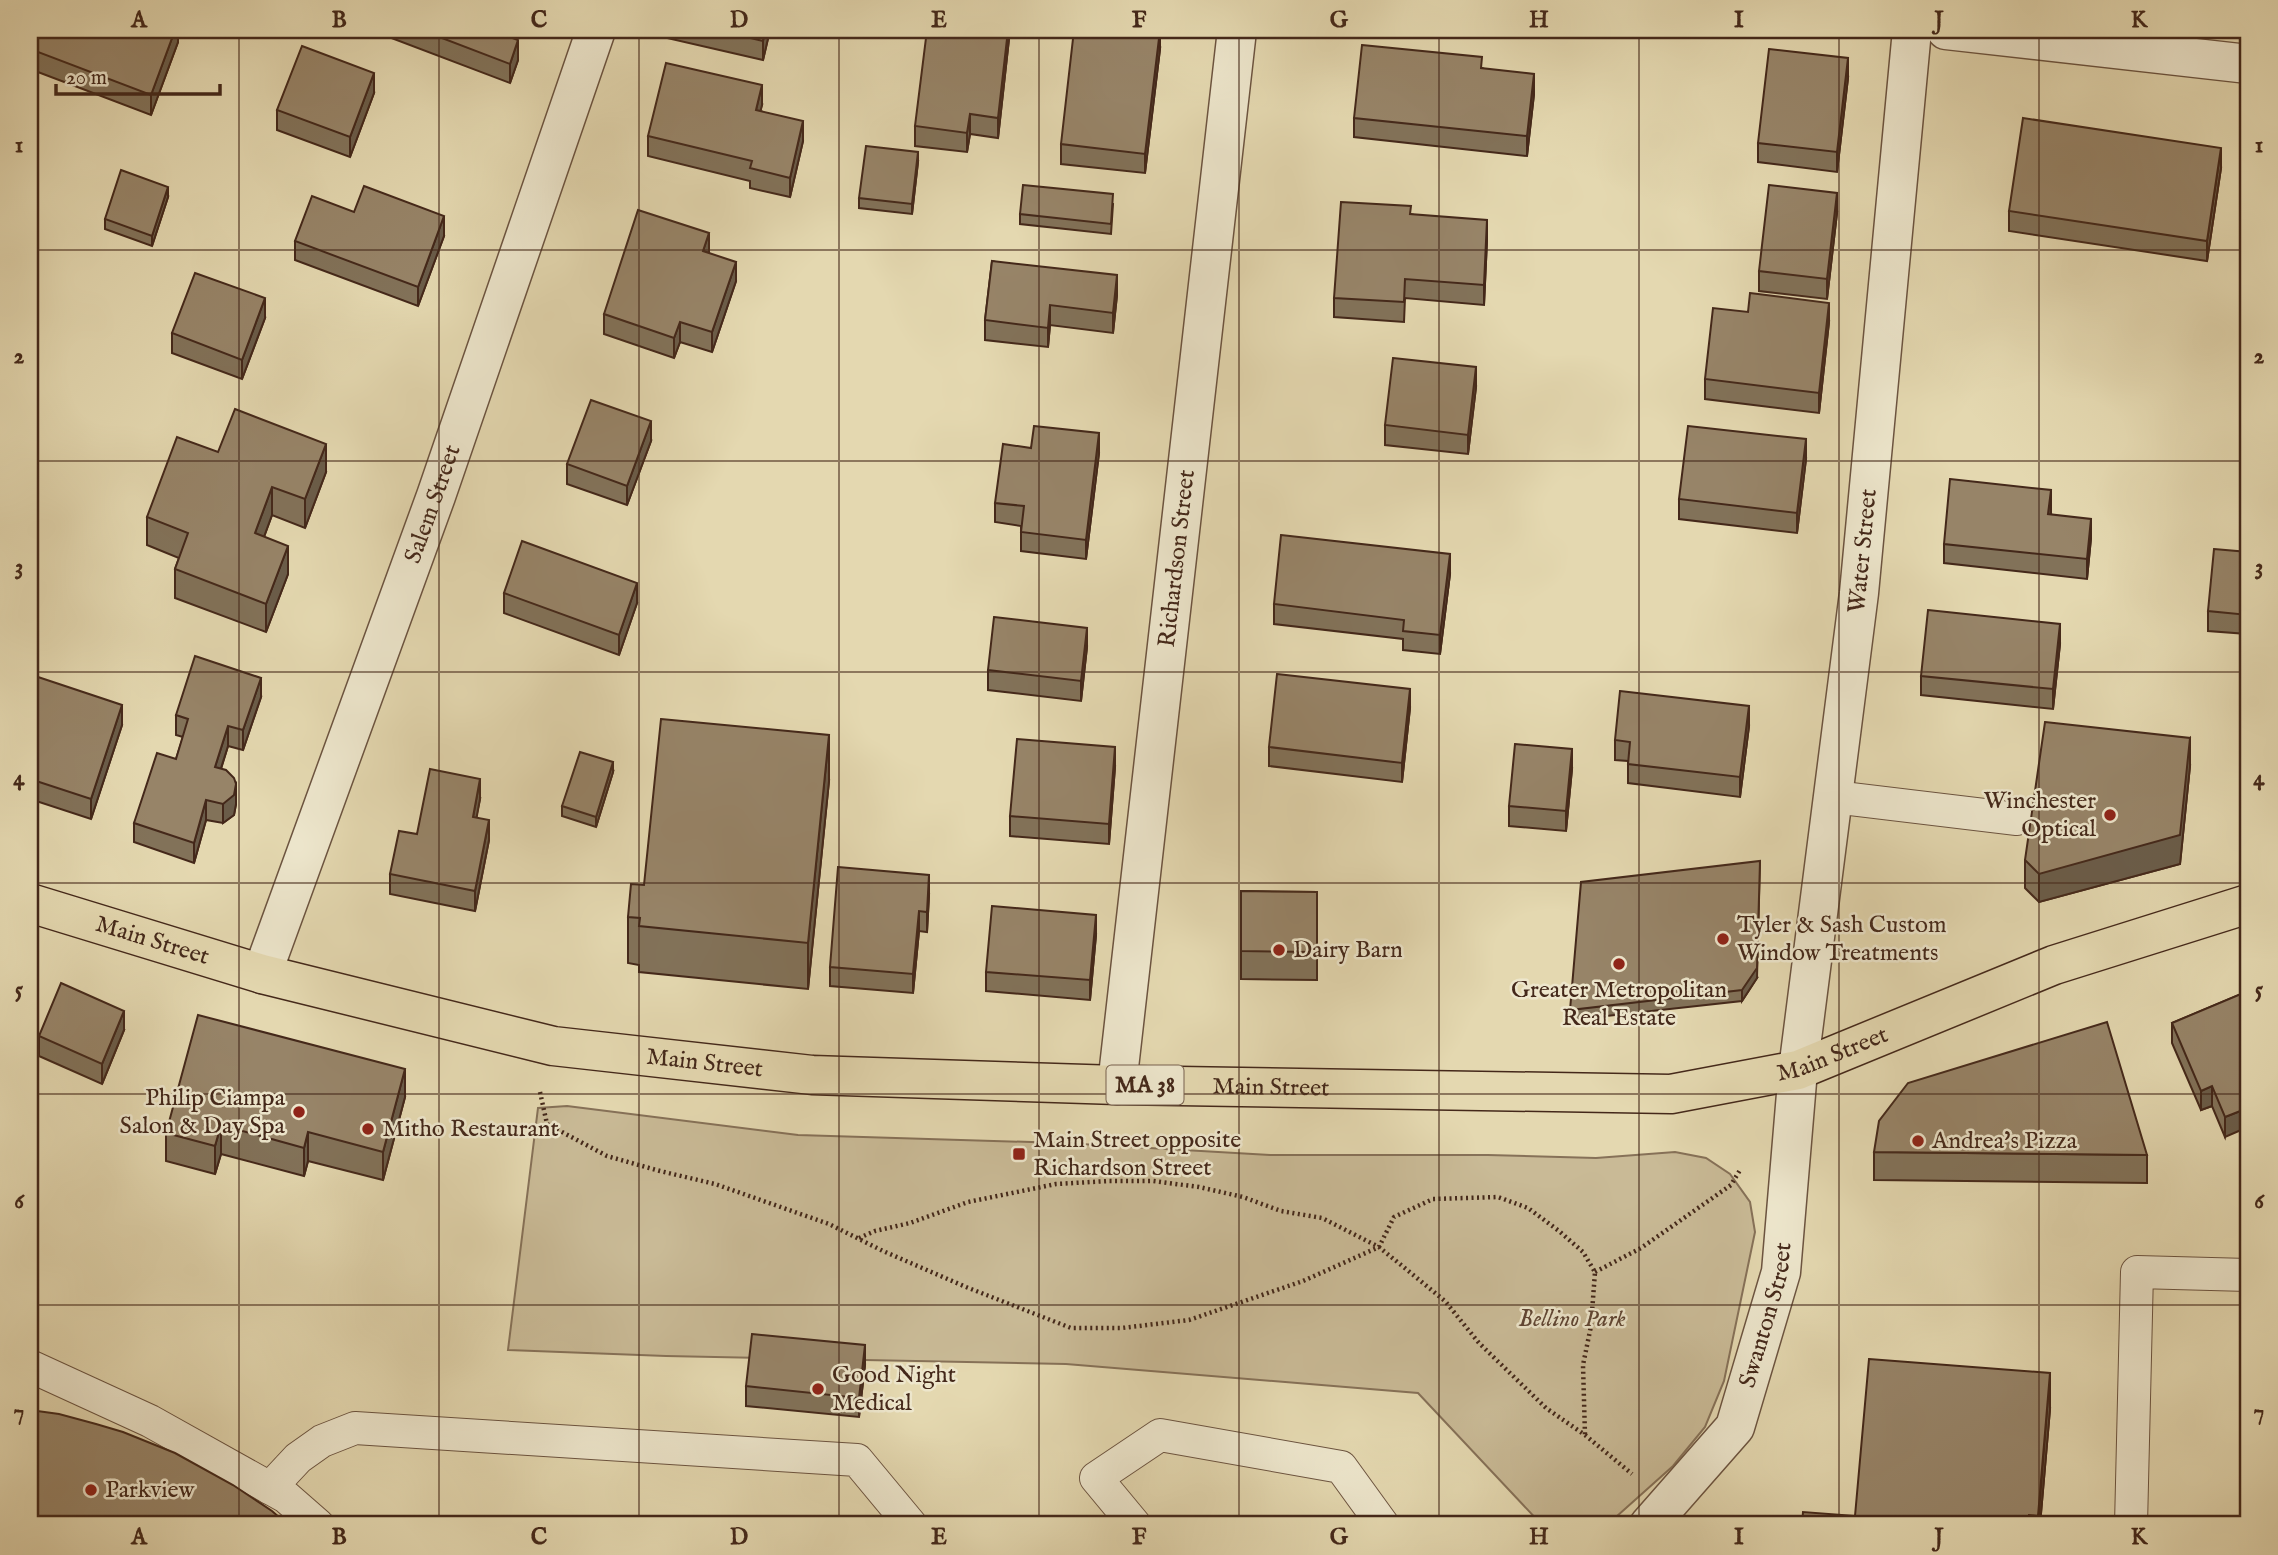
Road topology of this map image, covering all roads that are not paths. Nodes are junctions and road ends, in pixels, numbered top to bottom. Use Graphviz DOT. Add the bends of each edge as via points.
graph roads {
  1 [pos="596,30"];
  2 [pos="1237,30"];
  3 [pos="1912,30"];
  4 [pos="1946,30"];
  5 [pos="2248,64"];
  6 [pos="1833,797"];
  7 [pos="2017,819"];
  8 [pos="30,903"];
  9 [pos="2248,904"];
  10 [pos="262,974"];
  11 [pos="1798,1070"];
  12 [pos="1117,1085"];
  13 [pos="2248,1275"];
  14 [pos="30,1366"];
  15 [pos="270,1488"];
  16 [pos="1658,1514"];
  17 [pos="318,1525"];
  18 [pos="912,1525"];
  19 [pos="1135,1525"];
  20 [pos="1383,1525"];
  21 [pos="2131,1525"];
  1 -- 10 [label="street, Salem Street" via="436,496"];
  2 -- 12 [label="street, Richardson Street"];
  3 -- 6 [label="street, Water Street" via="1859,593"];
  4 -- 5 [label="street"];
  6 -- 7 [label="lane"];
  6 -- 11 [label="street, Water Street"];
  8 -- 10 [label="main road, Main Street / MA 38"];
  9 -- 11 [label="main road, Main Street / MA 38" via="2054,965"];
  10 -- 12 [label="main road, Main Street / MA 38" via="553,1046 812,1075"];
  11 -- 12 [label="main road, Main Street / MA 38" via="1671,1094"];
  11 -- 16 [label="street, Swanton Street" via="1781,1272 1735,1427"];
  13 -- 21 [label="lane" via="2137,1272"];
  14 -- 15 [label="lane" via="150,1421"];
  15 -- 17 [label="lane"];
  15 -- 18 [label="lane" via="322,1441 355,1428 857,1460"];
  19 -- 20 [label="lane" via="1096,1478 1160,1435 1341,1467"];
}
